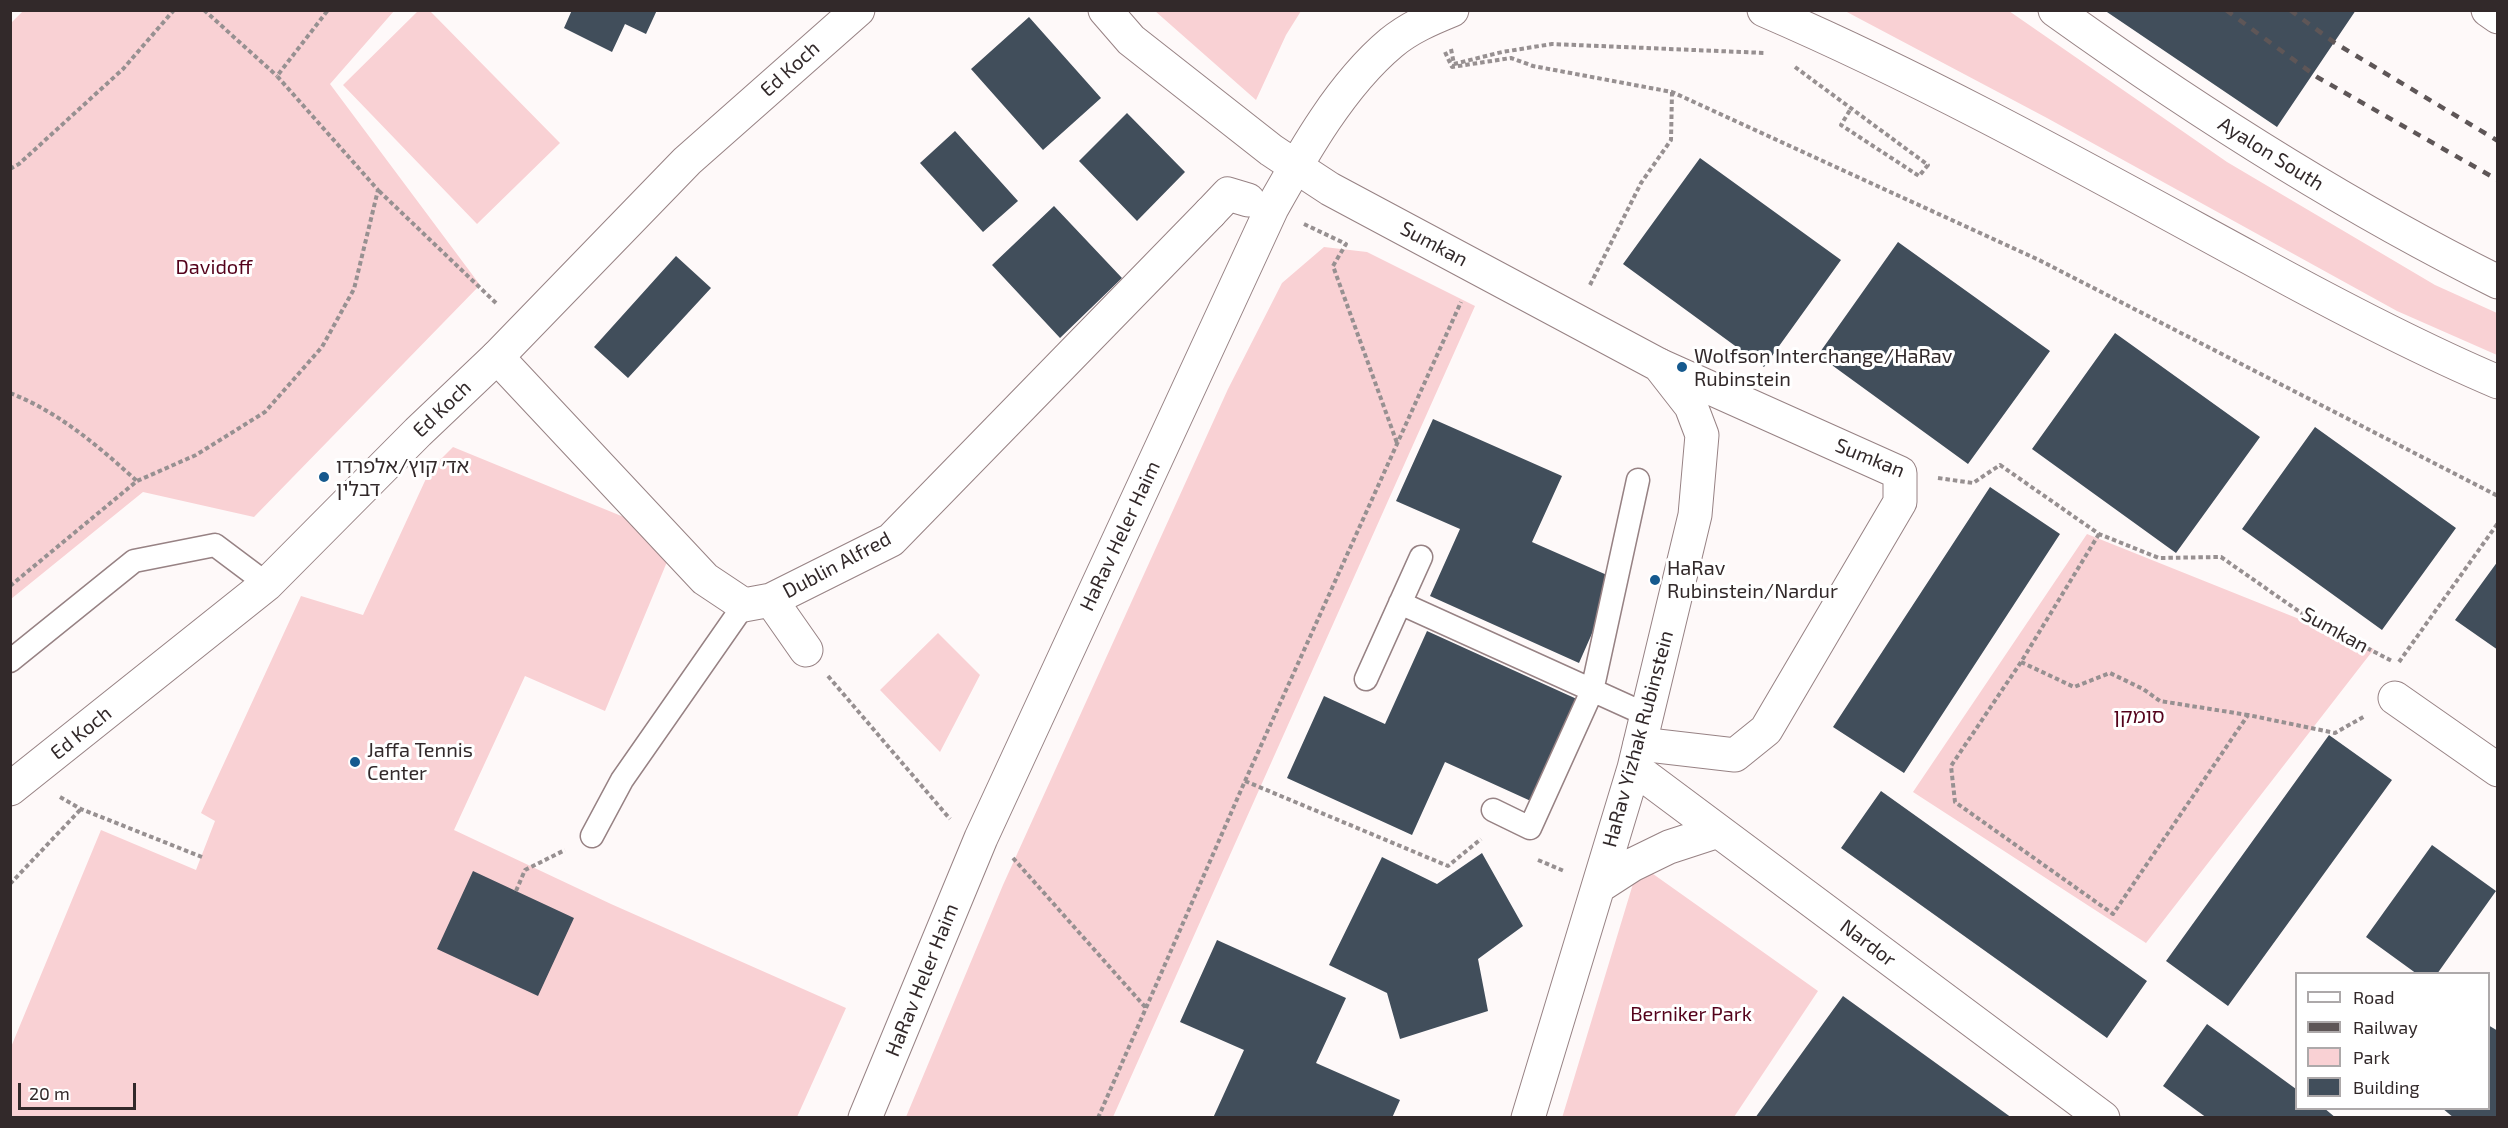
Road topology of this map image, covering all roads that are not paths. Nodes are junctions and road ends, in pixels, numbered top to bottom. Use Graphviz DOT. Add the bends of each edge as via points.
graph roads {
  1 [pos="858,10"];
  2 [pos="1105,10"];
  3 [pos="1764,10"];
  4 [pos="2055,10"];
  5 [pos="2487,10"];
  6 [pos="1447,12"];
  7 [pos="2498,17"];
  8 [pos="1295,166"];
  9 [pos="1248,200"];
  10 [pos="2498,282"];
  11 [pos="497,357"];
  12 [pos="1659,366"];
  13 [pos="2498,382"];
  14 [pos="1638,480"];
  15 [pos="1421,557"];
  16 [pos="267,584"];
  17 [pos="757,602"];
  18 [pos="1400,603"];
  19 [pos="806,651"];
  20 [pos="10,661"];
  21 [pos="1366,679"];
  22 [pos="1592,691"];
  23 [pos="2395,698"];
  24 [pos="1640,742"];
  25 [pos="2498,770"];
  26 [pos="18,783"];
  27 [pos="1500,813"];
  28 [pos="1718,831"];
  29 [pos="592,836"];
  30 [pos="1598,887"];
  31 [pos="866,1118"];
  32 [pos="1528,1118"];
  33 [pos="2103,1118"];
  1 -- 11 [label="main road, Ed Koch" via="687,161"];
  2 -- 8 [label="main road, Sumkan" via="1131,40"];
  3 -- 13 [label="main road" via="1924,85 2284,278"];
  4 -- 10 [label="main road, Ayalon South" via="2301,175"];
  5 -- 7 [label="main road"];
  6 -- 8 [label="main road, HaRav Heler Haim" via="1391,43 1355,78"];
  8 -- 12 [label="main road, Sumkan" via="1330,189"];
  8 -- 31 [label="main road, HaRav Heler Haim" via="1267,218 981,838"];
  9 -- 17 [label="main road, Dublin Alfred" via="1228,194 891,540"];
  11 -- 16 [label="main road, Ed Koch"];
  11 -- 17 [label="main road" via="705,579"];
  12 -- 24 [label="main road, HaRav Yizhak Rubinstein" via="1691,406 1702,435 1695,516"];
  12 -- 24 [label="main road, Sumkan" via="1900,473 1900,502 1766,730 1735,755"];
  14 -- 22 [label="lane"];
  15 -- 18 [label="lane"];
  16 -- 20 [label="lane" via="215,545 134,561"];
  16 -- 26 [label="main road, Ed Koch"];
  17 -- 19 [label="main road"];
  17 -- 29 [label="lane" via="622,780"];
  18 -- 21 [label="lane"];
  18 -- 22 [label="lane"];
  22 -- 24 [label="lane"];
  22 -- 27 [label="lane" via="1530,828"];
  23 -- 25 [label="main road"];
  24 -- 28 [label="main road, Nardor"];
  24 -- 30 [label="main road, HaRav Yizhak Rubinstein"];
  28 -- 30 [label="main road" via="1668,847"];
  28 -- 33 [label="main road, Nardor"];
  30 -- 32 [label="main road, HaRav Yizhak Rubinstein"];
}
